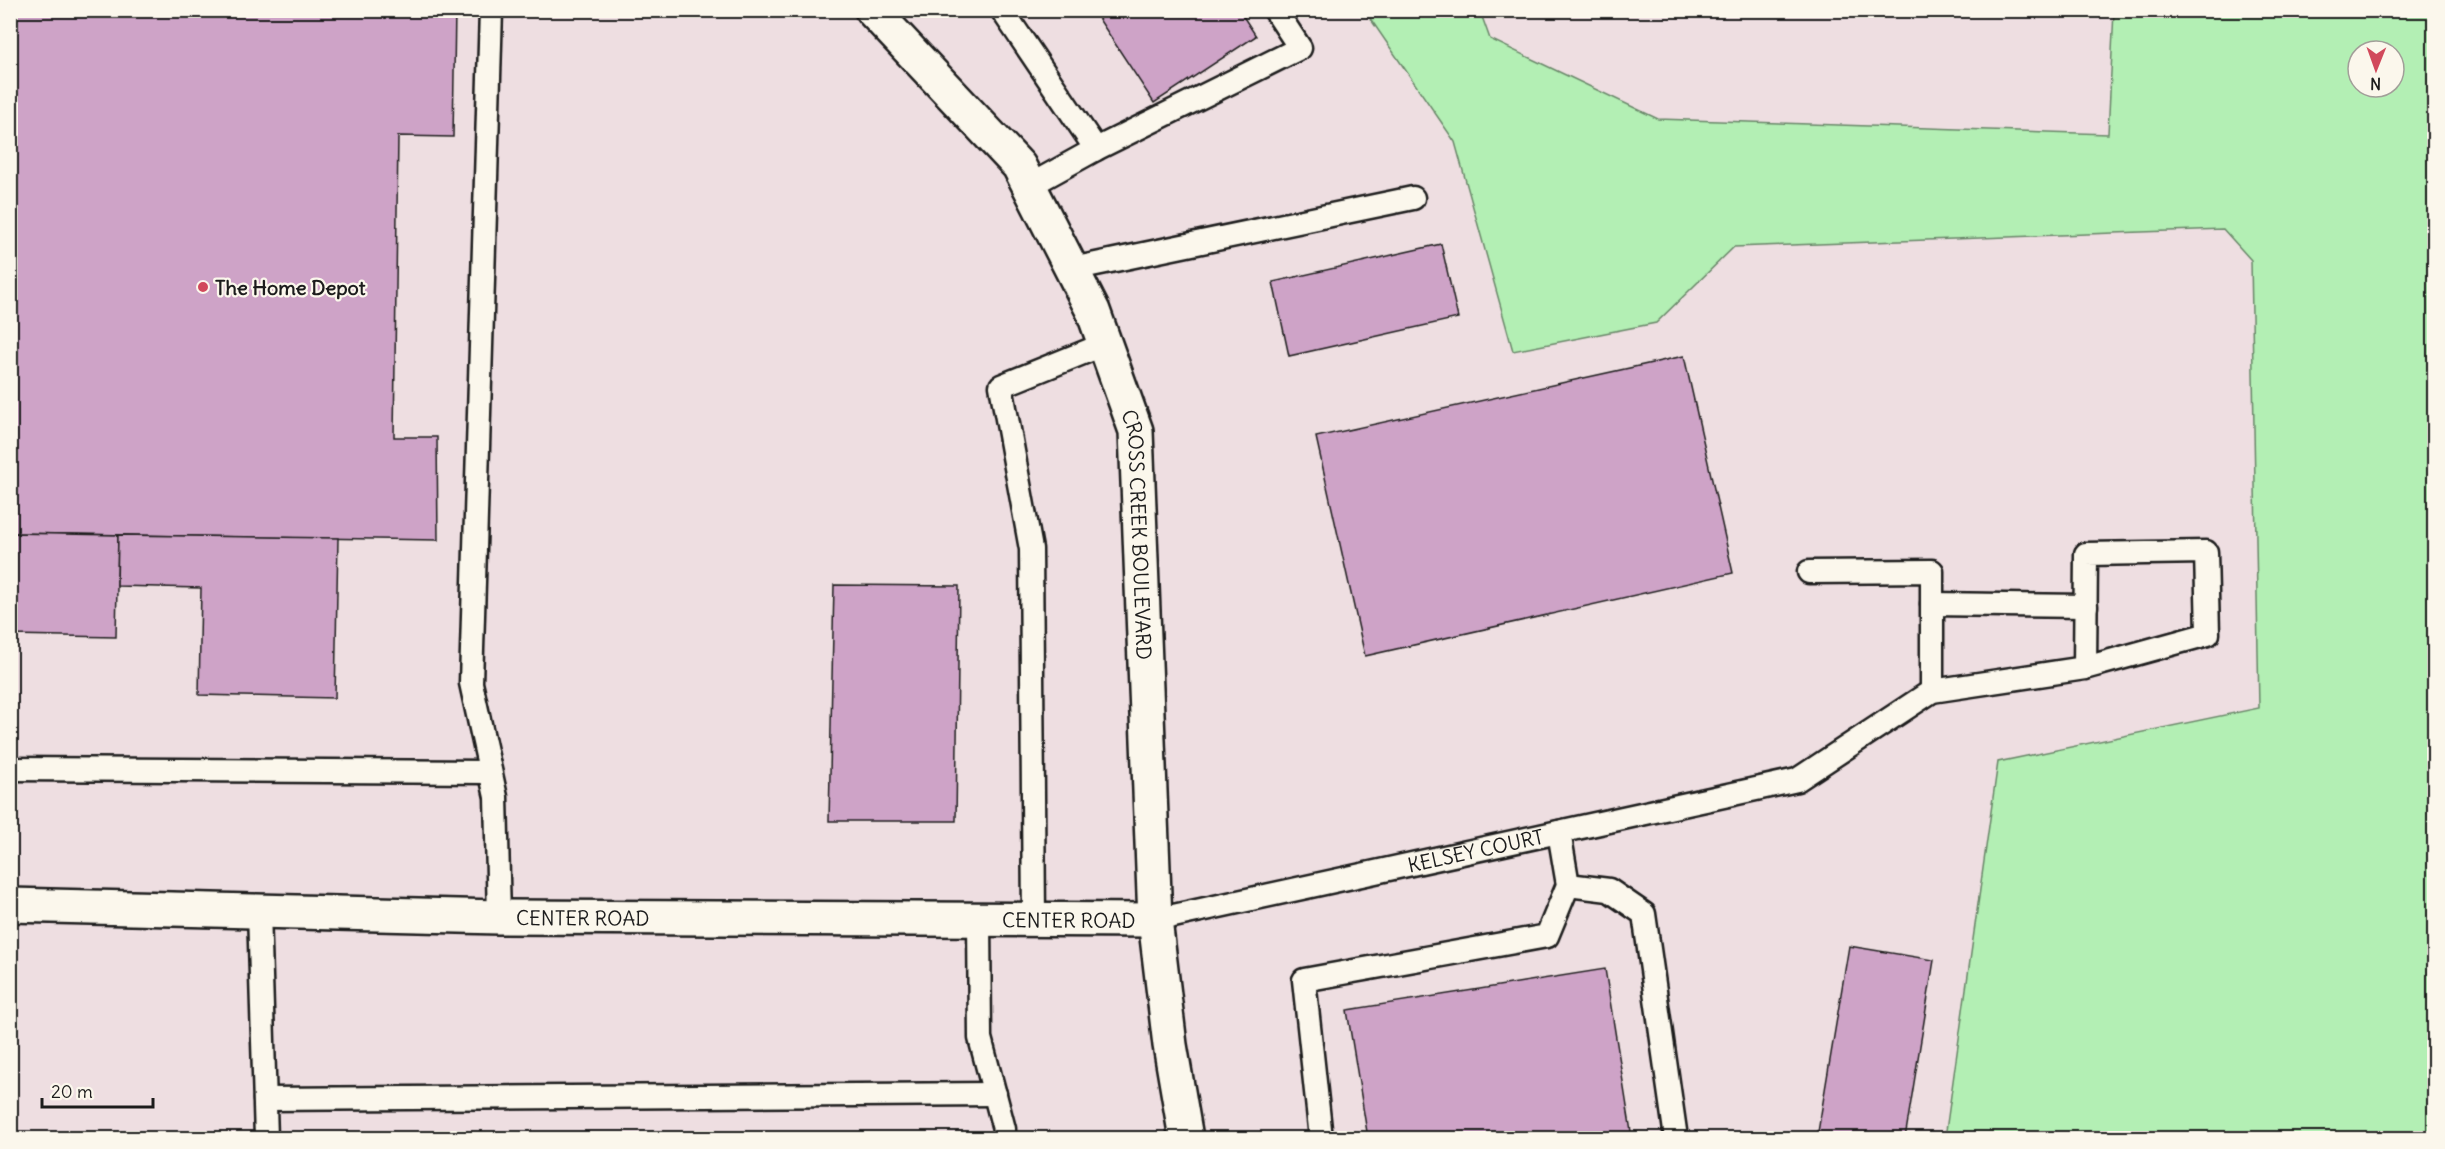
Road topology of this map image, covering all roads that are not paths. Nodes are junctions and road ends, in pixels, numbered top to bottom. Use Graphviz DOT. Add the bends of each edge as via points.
graph roads {
  1 [pos="491,10"];
  2 [pos="872,10"];
  3 [pos="1002,10"];
  4 [pos="1275,10"];
  5 [pos="1096,149"];
  6 [pos="1029,186"];
  7 [pos="1413,198"];
  8 [pos="1072,269"];
  9 [pos="1105,344"];
  10 [pos="1809,572"];
  11 [pos="1932,604"];
  12 [pos="2086,606"];
  13 [pos="2085,668"];
  14 [pos="1932,691"];
  15 [pos="10,768"];
  16 [pos="490,772"];
  17 [pos="1559,832"];
  18 [pos="1568,885"];
  19 [pos="10,905"];
  20 [pos="259,911"];
  21 [pos="499,917"];
  22 [pos="979,919"];
  23 [pos="1034,919"];
  24 [pos="1155,920"];
  25 [pos="995,1094"];
  26 [pos="265,1099"];
  27 [pos="266,1138"];
  28 [pos="1004,1138"];
  29 [pos="1186,1138"];
  30 [pos="1321,1138"];
  31 [pos="1676,1138"];
  1 -- 16 [label="lane" via="471,683"];
  2 -- 6 [label="street, CROSS CREEK BOULEVARD" via="1019,166"];
  3 -- 5 [label="lane"];
  4 -- 5 [label="lane" via="1300,48"];
  5 -- 6 [label="lane"];
  6 -- 8 [label="street, CROSS CREEK BOULEVARD"];
  7 -- 8 [label="lane"];
  8 -- 9 [label="street, CROSS CREEK BOULEVARD" via="1094,311"];
  9 -- 23 [label="lane" via="1001,386 1031,549"];
  9 -- 24 [label="street, CROSS CREEK BOULEVARD" via="1136,431"];
  10 -- 11 [label="lane" via="1932,571"];
  11 -- 12 [label="lane"];
  11 -- 14 [label="lane"];
  12 -- 13 [label="lane"];
  12 -- 13 [label="lane" via="2086,554 2206,552 2208,634"];
  13 -- 14 [label="lane"];
  14 -- 17 [label="lane, KELSEY COURT" via="1797,780"];
  15 -- 16 [label="lane"];
  16 -- 21 [label="lane" via="496,797"];
  17 -- 18 [label="lane"];
  17 -- 24 [label="lane, KELSEY COURT"];
  18 -- 30 [label="lane" via="1547,936 1304,980"];
  18 -- 31 [label="lane" via="1609,890 1644,914"];
  19 -- 20 [label="street, CENTER ROAD"];
  20 -- 21 [label="street, CENTER ROAD"];
  20 -- 26 [label="lane"];
  21 -- 22 [label="street, CENTER ROAD"];
  22 -- 23 [label="street, CENTER ROAD"];
  22 -- 25 [label="lane" via="980,1038"];
  23 -- 24 [label="street, CENTER ROAD"];
  24 -- 29 [label="street, CROSS CREEK BOULEVARD"];
  25 -- 26 [label="lane"];
  25 -- 28 [label="lane"];
  26 -- 27 [label="lane"];
}
